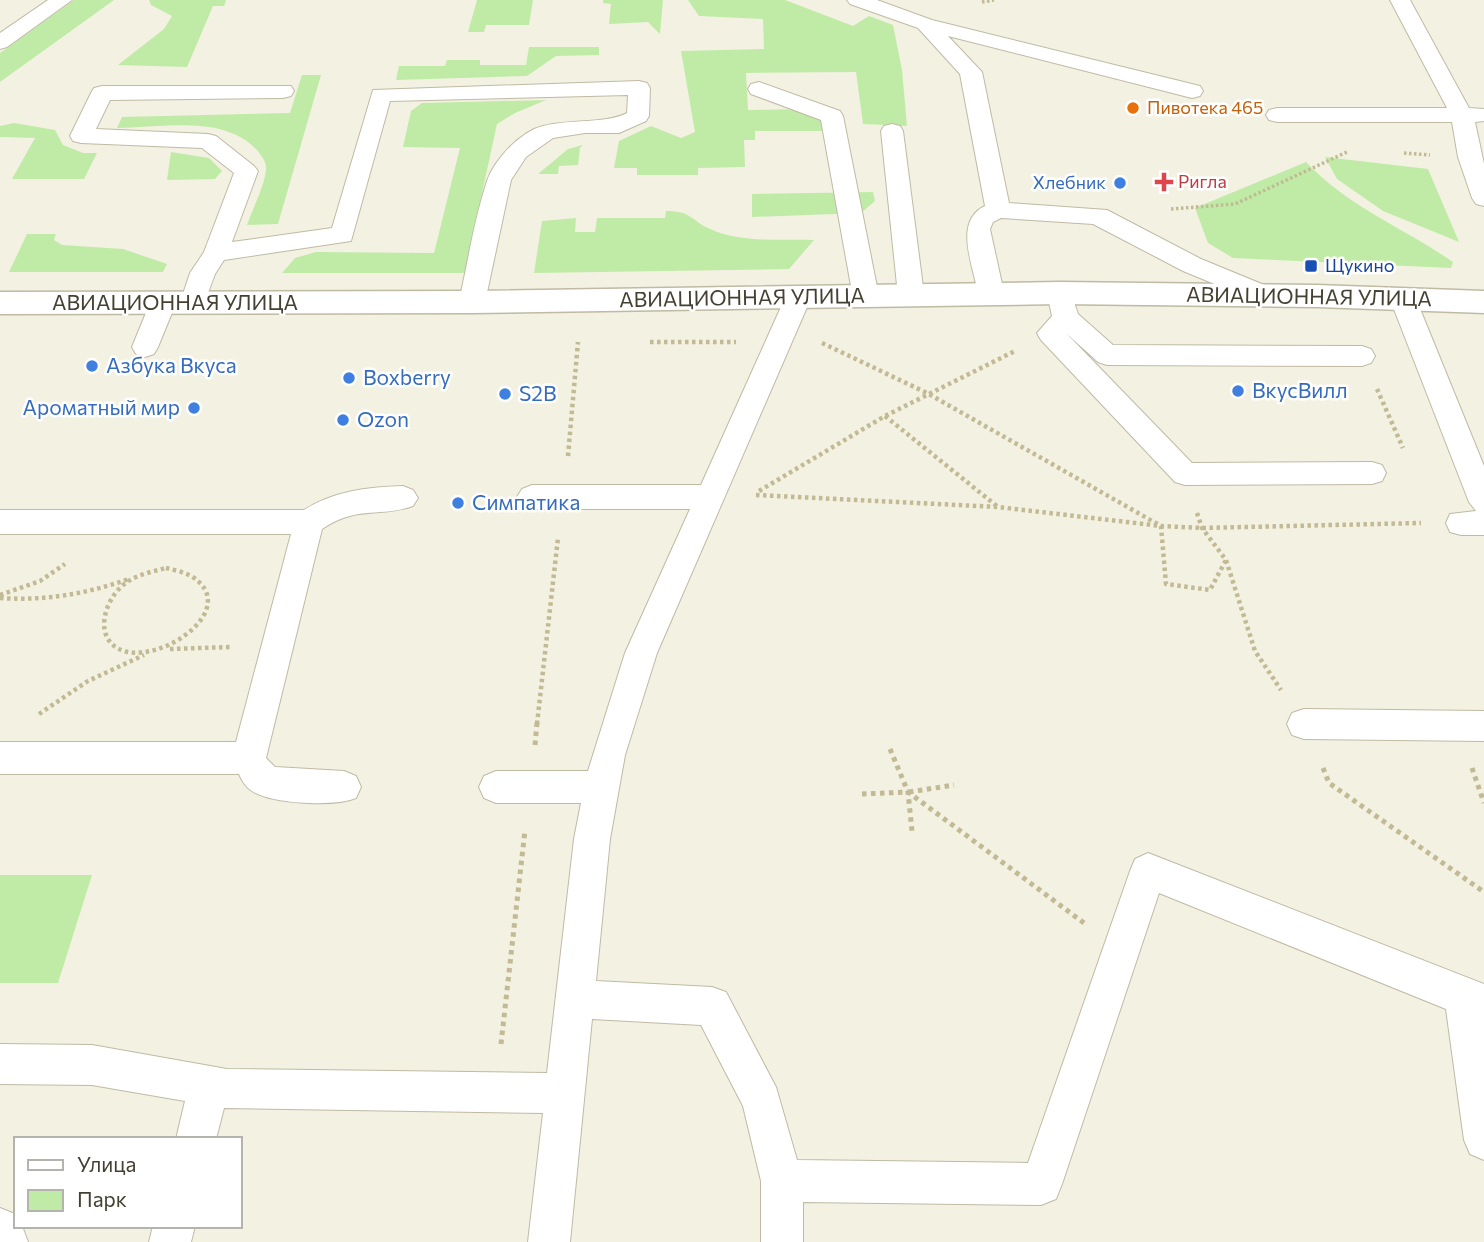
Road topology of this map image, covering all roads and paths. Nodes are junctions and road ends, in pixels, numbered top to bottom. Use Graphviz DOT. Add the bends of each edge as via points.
graph roads {
  1 [pos="62,0"];
  2 [pos="1400,0"];
  3 [pos="868,2"];
  4 [pos="925,24"];
  5 [pos="0,43"];
  6 [pos="760,89"];
  7 [pos="283,91"];
  8 [pos="1192,91"];
  9 [pos="1277,115"];
  10 [pos="1473,115"];
  11 [pos="892,131"];
  12 [pos="1349,150"];
  13 [pos="1403,153"];
  14 [pos="1470,157"];
  15 [pos="1484,198"];
  16 [pos="998,210"];
  17 [pos="1098,216"];
  18 [pos="216,253"];
  19 [pos="991,293"];
  20 [pos="911,295"];
  21 [pos="1265,295"];
  22 [pos="866,297"];
  23 [pos="798,298"];
  24 [pos="1403,299"];
  25 [pos="472,302"];
  26 [pos="1484,302"];
  27 [pos="0,303"];
  28 [pos="178,303"];
  29 [pos="1059,315"];
  30 [pos="567,342"];
  31 [pos="646,342"];
  32 [pos="777,342"];
  33 [pos="145,347"];
  34 [pos="1353,355"];
  35 [pos="928,393"];
  36 [pos="886,416"];
  37 [pos="1406,456"];
  38 [pos="1372,473"];
  39 [pos="532,497"];
  40 [pos="563,497"];
  41 [pos="709,497"];
  42 [pos="403,498"];
  43 [pos="1484,502"];
  44 [pos="998,507"];
  45 [pos="0,522"];
  46 [pos="96,522"];
  47 [pos="213,522"];
  48 [pos="309,522"];
  49 [pos="1472,523"];
  50 [pos="1161,526"];
  51 [pos="1202,528"];
  52 [pos="143,574"];
  53 [pos="0,597"];
  54 [pos="169,649"];
  55 [pos="276,652"];
  56 [pos="145,655"];
  57 [pos="31,720"];
  58 [pos="1304,723"];
  59 [pos="1484,726"];
  60 [pos="890,749"];
  61 [pos="0,758"];
  62 [pos="249,758"];
  63 [pos="954,785"];
  64 [pos="601,786"];
  65 [pos="344,787"];
  66 [pos="496,787"];
  67 [pos="530,787"];
  68 [pos="908,792"];
  69 [pos="862,794"];
  70 [pos="912,831"];
  71 [pos="1121,950"];
  72 [pos="574,999"];
  73 [pos="1473,1000"];
  74 [pos="0,1064"];
  75 [pos="209,1087"];
  76 [pos="495,1093"];
  77 [pos="563,1093"];
  78 [pos="196,1137"];
  79 [pos="1484,1140"];
  80 [pos="782,1181"];
  81 [pos="0,1229"];
  82 [pos="7,1242"];
  83 [pos="549,1242"];
  84 [pos="782,1242"];
  1 -- 5 [label="lane"];
  2 -- 10 [label="lane"];
  3 -- 4 [label="lane"];
  4 -- 8 [label="lane"];
  4 -- 16 [label="lane" via="971,72"];
  6 -- 22 [label="lane" via="832,116"];
  7 -- 18 [label="lane" via="102,93 81,136 208,141 246,171"];
  9 -- 10 [label="lane"];
  10 -- 14 [label="lane"];
  11 -- 20 [label="lane"];
  12 -- 17 [label="path" via="1235,204"];
  13 -- 14 [label="path"];
  14 -- 15 [label="lane"];
  16 -- 17 [label="lane"];
  16 -- 19 [label="lane" via="983,217 978,229"];
  17 -- 21 [label="lane" via="1192,265"];
  18 -- 25 [label="lane" via="342,235 381,94 639,88 638,116 620,127 546,132 518,152 499,179"];
  18 -- 28 [label="lane"];
  19 -- 20 [label="street, АВИАЦИОННАЯ УЛИЦА"];
  19 -- 29 [label="street, АВИАЦИОННАЯ УЛИЦА"];
  20 -- 22 [label="street, АВИАЦИОННАЯ УЛИЦА"];
  21 -- 24 [label="street, АВИАЦИОННАЯ УЛИЦА"];
  21 -- 29 [label="street, АВИАЦИОННАЯ УЛИЦА"];
  22 -- 23 [label="street, АВИАЦИОННАЯ УЛИЦА"];
  23 -- 25 [label="street, АВИАЦИОННАЯ УЛИЦА"];
  23 -- 32 [label="lane"];
  24 -- 26 [label="street, АВИАЦИОННАЯ УЛИЦА"];
  24 -- 43 [label="lane"];
  25 -- 28 [label="street, АВИАЦИОННАЯ УЛИЦА"];
  27 -- 28 [label="street, АВИАЦИОННАЯ УЛИЦА"];
  28 -- 33 [label="lane"];
  29 -- 34 [label="lane" via="1107,355"];
  29 -- 35 [label="path"];
  29 -- 38 [label="lane" via="1185,474"];
  30 -- 40 [label="path" via="580,342"];
  31 -- 32 [label="path"];
  32 -- 35 [label="path" via="824,343"];
  32 -- 41 [label="lane"];
  34 -- 37 [label="path" via="1369,369"];
  35 -- 36 [label="path"];
  35 -- 50 [label="path"];
  36 -- 44 [label="path"];
  36 -- 44 [label="path" via="752,495"];
  39 -- 40 [label="lane"];
  40 -- 41 [label="lane"];
  40 -- 67 [label="path"];
  41 -- 64 [label="lane" via="640,653"];
  42 -- 48 [label="lane" via="352,500"];
  44 -- 50 [label="path"];
  45 -- 46 [label="lane"];
  46 -- 47 [label="lane"];
  46 -- 53 [label="path" via="82,548 57,571"];
  47 -- 48 [label="lane"];
  47 -- 52 [label="path" via="184,548"];
  48 -- 55 [label="lane"];
  49 -- 51 [label="path"];
  50 -- 51 [label="path"];
  50 -- 51 [label="path" via="1166,584 1210,590 1226,560"];
  52 -- 53 [label="path" via="69,597"];
  52 -- 54 [label="path" via="166,568 186,571 202,582 208,598 204,617 190,635"];
  52 -- 56 [label="path" via="114,595 102,624 107,641 122,652"];
  54 -- 55 [label="path" via="230,647"];
  54 -- 56 [label="path"];
  55 -- 62 [label="lane"];
  56 -- 57 [label="path" via="88,681"];
  58 -- 59 [label="lane"];
  60 -- 68 [label="path"];
  61 -- 62 [label="lane"];
  62 -- 65 [label="lane" via="252,768 271,783"];
  63 -- 68 [label="path"];
  64 -- 67 [label="lane"];
  64 -- 72 [label="lane"];
  66 -- 67 [label="lane"];
  67 -- 76 [label="path"];
  68 -- 69 [label="path"];
  68 -- 70 [label="path"];
  68 -- 71 [label="path"];
  71 -- 73 [label="lane" via="1148,871"];
  71 -- 80 [label="lane" via="1041,1184"];
  72 -- 77 [label="lane"];
  72 -- 80 [label="lane" via="712,1006 762,1101"];
  73 -- 79 [label="lane"];
  74 -- 75 [label="lane" via="102,1066"];
  75 -- 76 [label="lane"];
  75 -- 78 [label="lane"];
  76 -- 77 [label="lane"];
  77 -- 83 [label="lane"];
  80 -- 84 [label="lane"];
  81 -- 82 [label="lane"];
}
